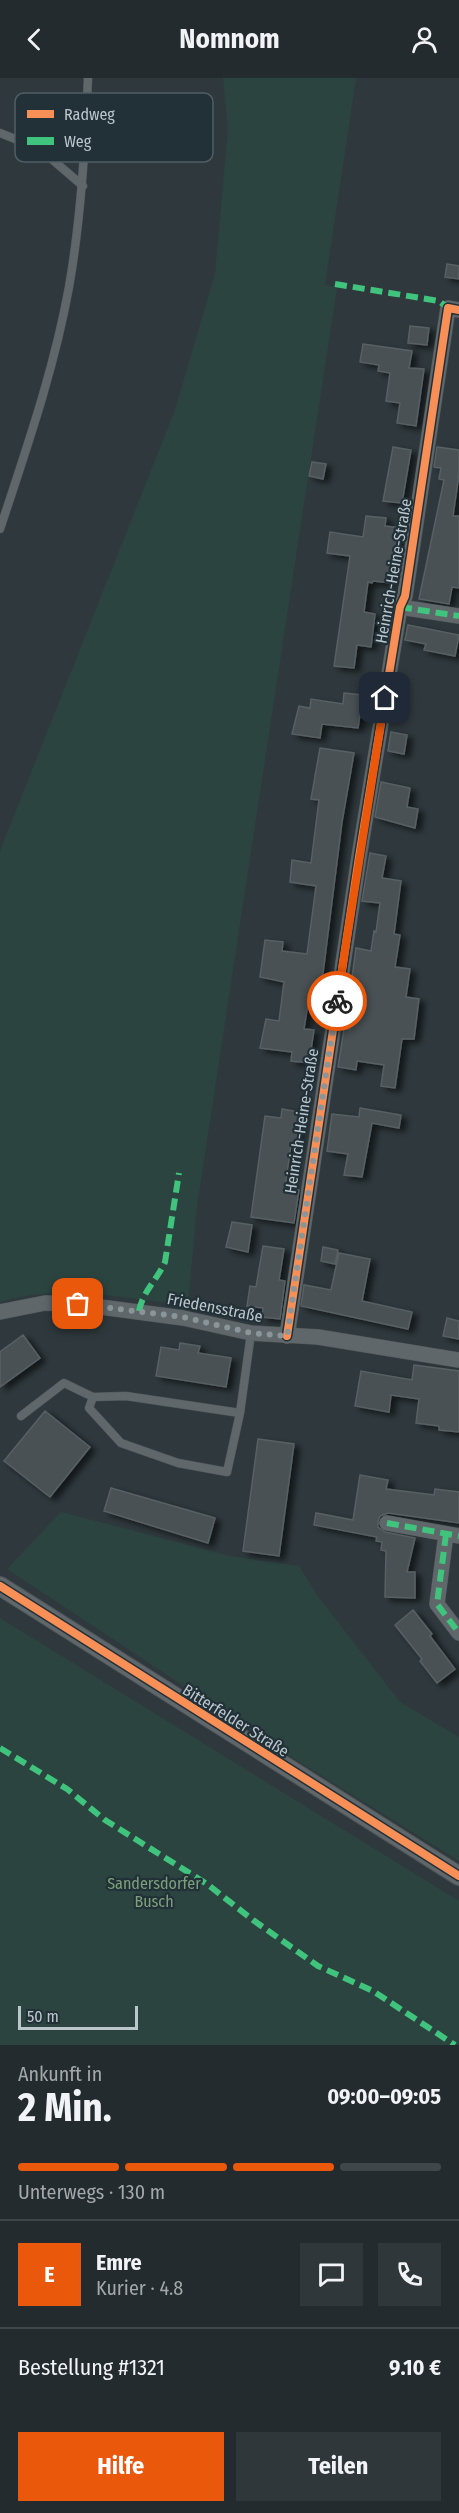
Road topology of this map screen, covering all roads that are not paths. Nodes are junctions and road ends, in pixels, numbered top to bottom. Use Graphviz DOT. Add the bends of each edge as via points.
graph roads {
  1 [pos="88,78"];
  2 [pos="87,93"];
  3 [pos="0,133"];
  4 [pos="15,139"];
  5 [pos="55,162"];
  6 [pos="84,162"];
  7 [pos="83,186"];
  8 [pos="454,309"];
  9 [pos="0,529"];
  10 [pos="400,607"];
  11 [pos="459,616"];
  12 [pos="0,1312"];
  13 [pos="251,1333"];
  14 [pos="287,1336"];
  15 [pos="459,1360"];
  16 [pos="93,1397"];
  17 [pos="240,1413"];
  18 [pos="21,1416"];
  19 [pos="387,1523"];
  20 [pos="453,1535"];
  21 [pos="0,1586"];
  22 [pos="459,1633"];
  23 [pos="459,1876"];
  1 -- 2 [label="lane"];
  3 -- 4 [label="lane"];
  5 -- 7 [label="lane"];
  6 -- 7 [label="lane"];
  7 -- 9 [label="lane" via="69,290 56,344 33,432"];
  8 -- 10 [label="street, Heinrich-Heine-Straße"];
  10 -- 11 [label="street"];
  10 -- 14 [label="street, Heinrich-Heine-Straße"];
  12 -- 13 [label="street, Friedensstraße" via="45,1304 78,1304 183,1317"];
  13 -- 14 [label="street, Friedensstraße"];
  13 -- 17 [label="lane"];
  14 -- 15 [label="street, Friedensstraße" via="318,1337"];
  16 -- 17 [label="lane" via="126,1396"];
  16 -- 17 [label="lane" via="89,1408 121,1443 178,1463 227,1472"];
  16 -- 18 [label="lane" via="64,1383"];
  19 -- 20 [label="street"];
  20 -- 22 [label="street" via="437,1604"];
  21 -- 23 [label="street, Bitterfelder Straße"];
}
